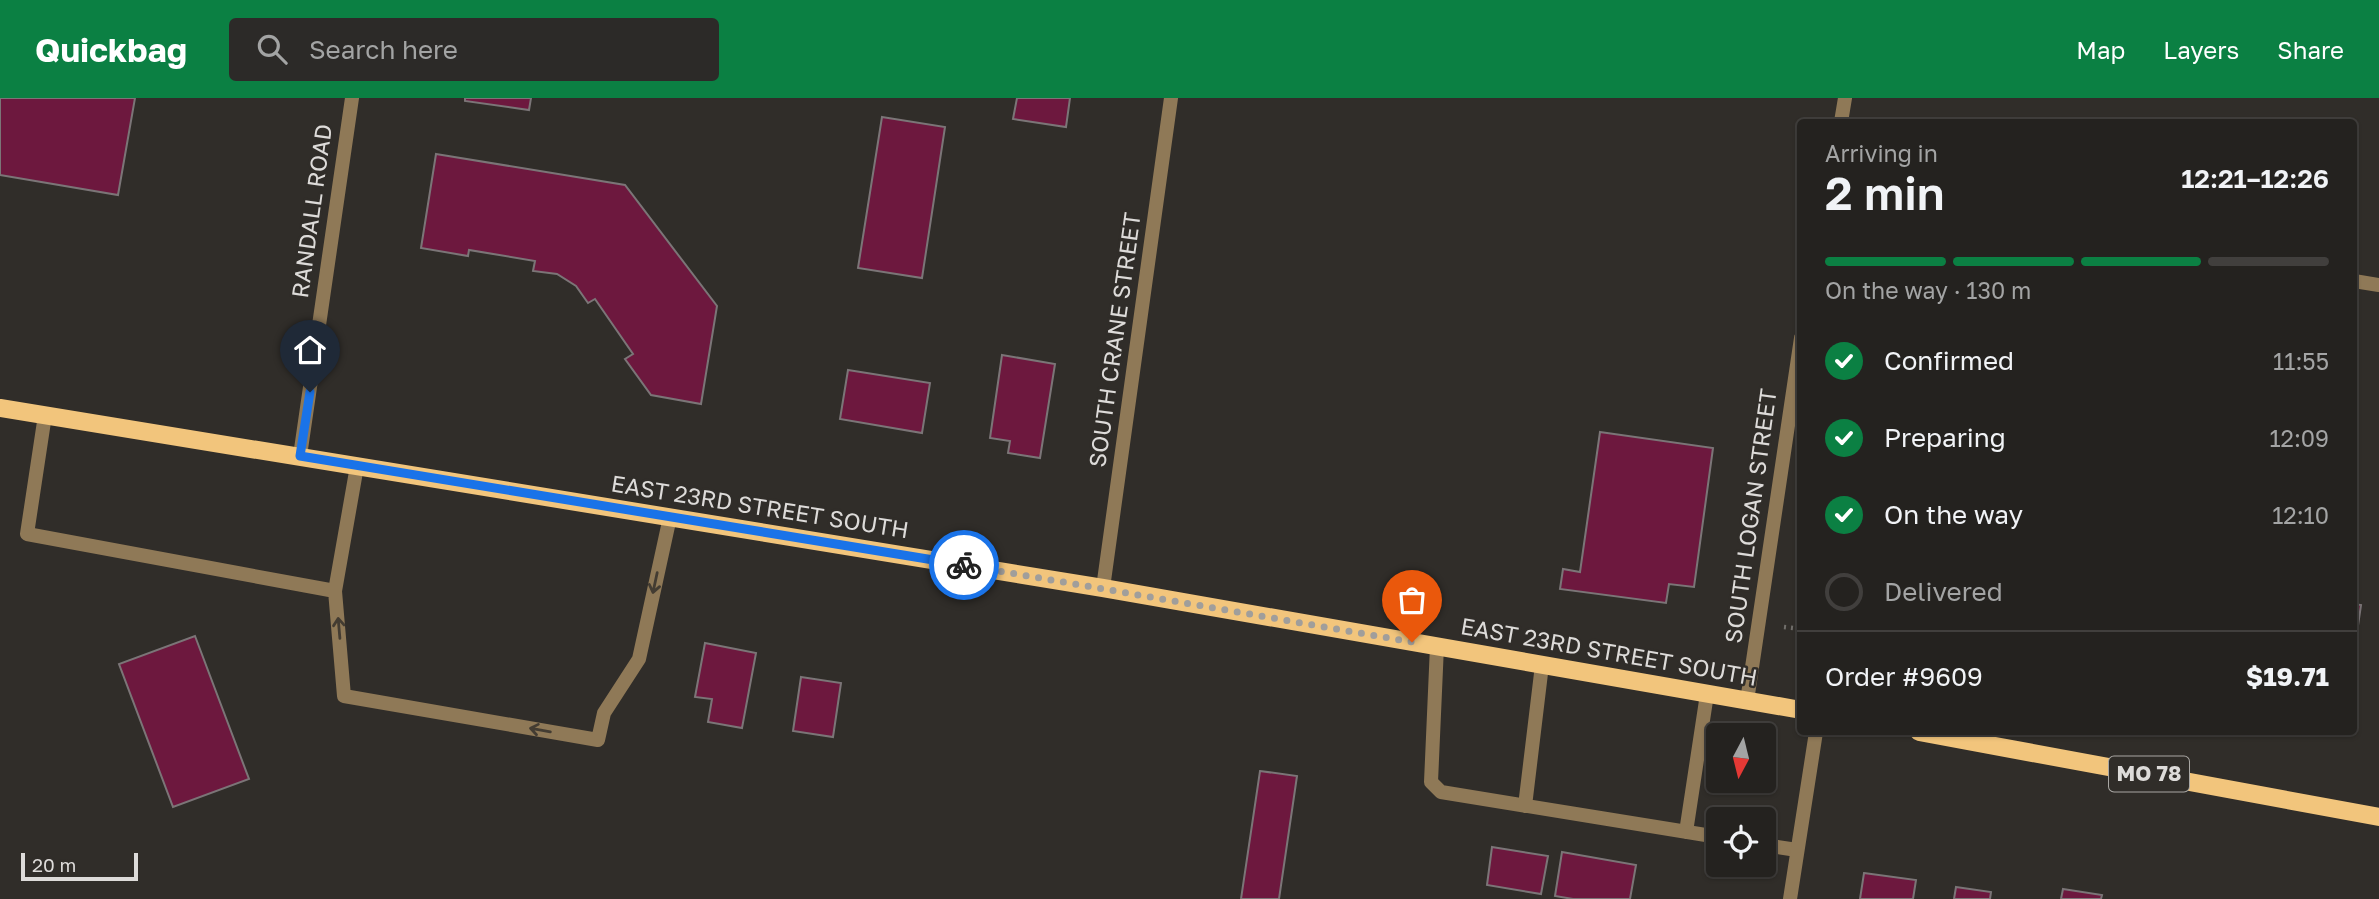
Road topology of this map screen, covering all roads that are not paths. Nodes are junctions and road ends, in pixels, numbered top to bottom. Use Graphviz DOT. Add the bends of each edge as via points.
graph roads {
  1 [pos="352,98"];
  2 [pos="1171,98"];
  3 [pos="1845,98"];
  4 [pos="1841,119"];
  5 [pos="2357,281"];
  6 [pos="2379,285"];
  7 [pos="1797,365"];
  8 [pos="0,408"];
  9 [pos="45,415"];
  10 [pos="300,456"];
  11 [pos="357,466"];
  12 [pos="670,517"];
  13 [pos="1103,588"];
  14 [pos="335,591"];
  15 [pos="1437,646"];
  16 [pos="1542,665"];
  17 [pos="1707,694"];
  18 [pos="1748,701"];
  19 [pos="1797,709"];
  20 [pos="1816,735"];
  21 [pos="1935,735"];
  22 [pos="1525,806"];
  23 [pos="2379,817"];
  24 [pos="1686,832"];
  25 [pos="1706,835"];
  26 [pos="1776,847"];
  27 [pos="1797,850"];
  28 [pos="1790,899"];
  1 -- 10 [label="street, RANDALL ROAD"];
  2 -- 13 [label="street, SOUTH CRANE STREET"];
  3 -- 4 [label="street"];
  5 -- 6 [label="street"];
  7 -- 18 [label="street, SOUTH LOGAN STREET"];
  8 -- 9 [label="main road, EAST 23RD STREET SOUTH"];
  9 -- 10 [label="main road, EAST 23RD STREET SOUTH"];
  9 -- 14 [label="street" via="27,534"];
  10 -- 11 [label="main road, EAST 23RD STREET SOUTH"];
  11 -- 12 [label="main road, EAST 23RD STREET SOUTH"];
  11 -- 14 [label="street"];
  12 -- 13 [label="main road, EAST 23RD STREET SOUTH"];
  12 -- 14 [label="street, one-way" via="639,659 604,713 598,740 344,696"];
  13 -- 15 [label="main road, EAST 23RD STREET SOUTH"];
  15 -- 16 [label="main road, EAST 23RD STREET SOUTH"];
  15 -- 22 [label="street" via="1431,782 1441,792"];
  16 -- 17 [label="main road, EAST 23RD STREET SOUTH"];
  16 -- 22 [label="street"];
  17 -- 18 [label="main road, EAST 23RD STREET SOUTH"];
  17 -- 24 [label="street"];
  18 -- 19 [label="main road, EAST 23RD STREET SOUTH"];
  20 -- 27 [label="street"];
  21 -- 23 [label="main road, MO 78"];
  22 -- 24 [label="street"];
  24 -- 25 [label="street"];
  26 -- 27 [label="street"];
  27 -- 28 [label="street"];
}
